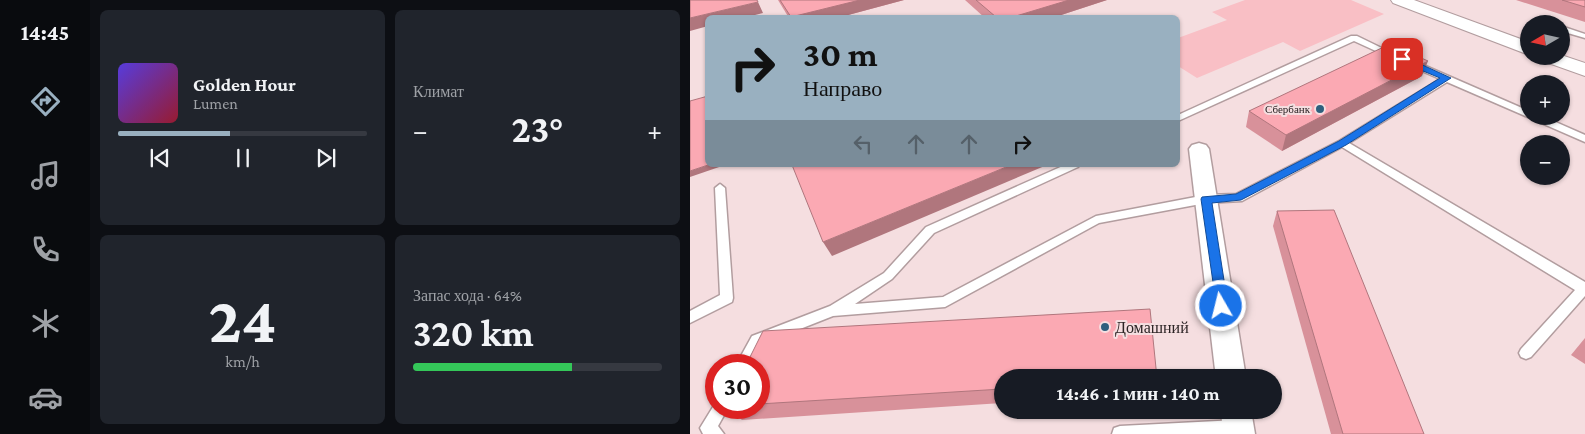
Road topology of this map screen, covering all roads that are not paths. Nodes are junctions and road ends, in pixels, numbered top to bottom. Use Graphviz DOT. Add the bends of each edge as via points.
graph roads {
  1 [pos="1399,0"];
  2 [pos="1570,31"];
  3 [pos="1585,36"];
  4 [pos="1520,44"];
  5 [pos="1570,64"];
  6 [pos="1585,70"];
  7 [pos="1447,78"];
  8 [pos="1520,110"];
  9 [pos="1180,117"];
  10 [pos="1554,125"];
  11 [pos="1585,139"];
  12 [pos="1342,143"];
  13 [pos="1199,149"];
  14 [pos="1070,167"];
  15 [pos="720,188"];
  16 [pos="1206,199"];
  17 [pos="1584,288"];
  18 [pos="832,311"];
  19 [pos="690,317"];
  20 [pos="1526,353"];
  21 [pos="749,354"];
  22 [pos="1231,369"];
  23 [pos="713,419"];
  24 [pos="1238,424"];
  25 [pos="716,434"];
  26 [pos="1120,434"];
  1 -- 4 [label="street"];
  2 -- 3 [label="lane"];
  5 -- 6 [label="street"];
  7 -- 8 [label="lane"];
  7 -- 9 [label="lane" via="1354,38"];
  7 -- 12 [label="lane"];
  10 -- 11 [label="lane"];
  12 -- 16 [label="lane" via="1238,198"];
  12 -- 17 [label="lane"];
  13 -- 16 [label="street"];
  14 -- 18 [label="lane" via="930,230 888,276"];
  15 -- 19 [label="lane" via="727,298"];
  16 -- 18 [label="lane" via="1096,220 945,302"];
  16 -- 22 [label="street"];
  17 -- 20 [label="lane"];
  18 -- 21 [label="lane" via="757,340"];
  23 -- 25 [label="lane" via="708,428"];
  24 -- 26 [label="lane"];
}
